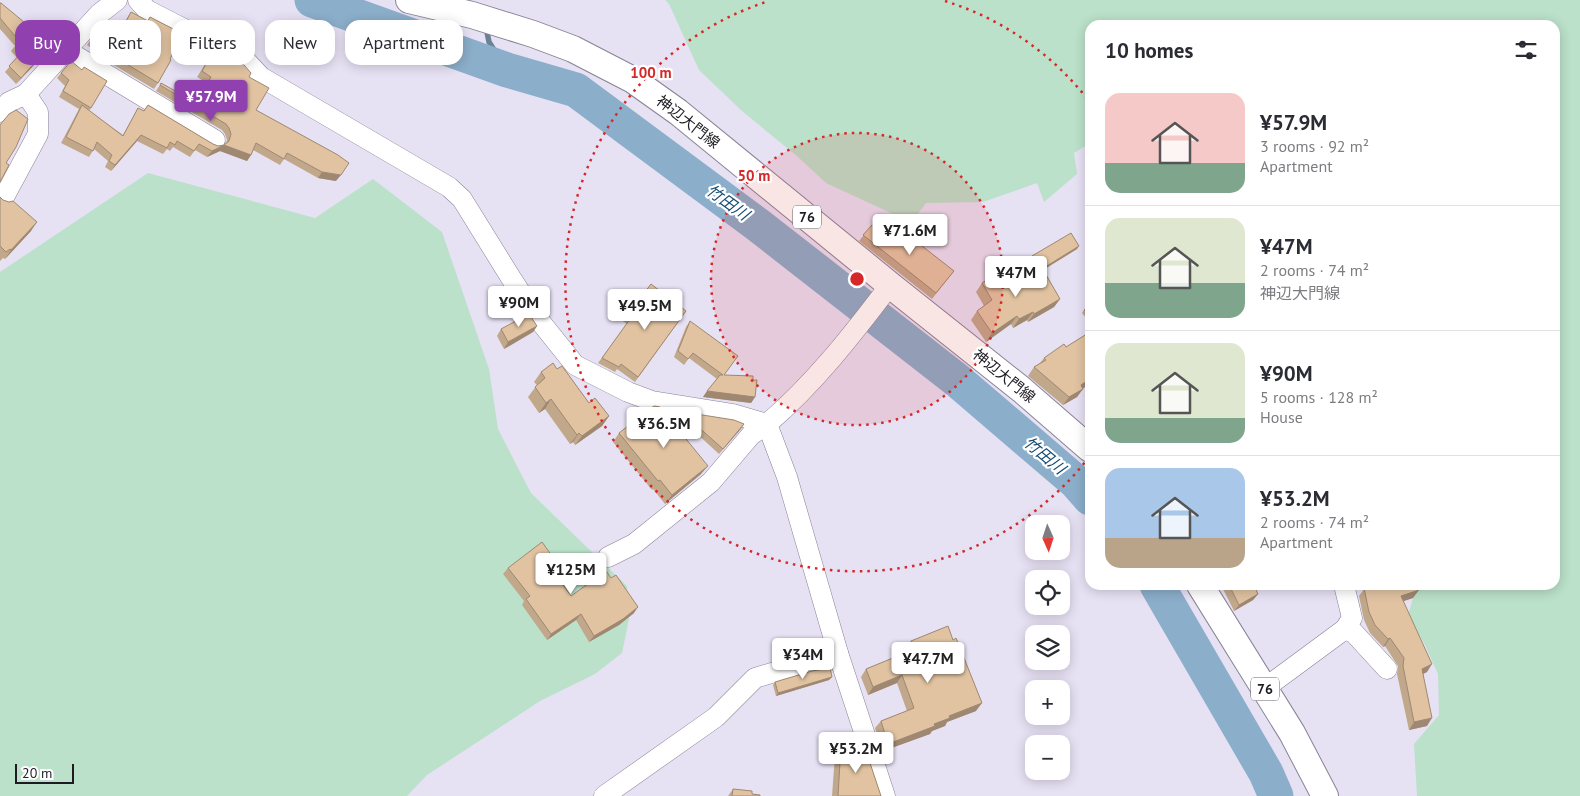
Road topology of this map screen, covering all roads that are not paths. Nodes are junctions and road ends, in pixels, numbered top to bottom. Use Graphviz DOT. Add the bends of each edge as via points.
graph roads {
  1 [pos="118,0"];
  2 [pos="138,0"];
  3 [pos="409,0"];
  4 [pos="80,35"];
  5 [pos="80,58"];
  6 [pos="52,65"];
  7 [pos="26,94"];
  8 [pos="0,112"];
  9 [pos="216,140"];
  10 [pos="3,199"];
  11 [pos="886,290"];
  12 [pos="767,424"];
  13 [pos="1085,445"];
  14 [pos="608,557"];
  15 [pos="1203,590"];
  16 [pos="1345,590"];
  17 [pos="1345,629"];
  18 [pos="838,653"];
  19 [pos="1387,669"];
  20 [pos="1265,688"];
  21 [pos="604,796"];
  22 [pos="884,796"];
  23 [pos="1325,796"];
  1 -- 4 [label="street"];
  2 -- 12 [label="street" via="147,10 247,62 262,77 449,187 462,199 535,315 574,365 652,401 733,414"];
  3 -- 11 [label="main road, 神辺大門線 / 76" via="500,23 573,49 632,80 678,112"];
  5 -- 9 [label="street"];
  6 -- 7 [label="street"];
  7 -- 8 [label="street" via="9,102"];
  7 -- 10 [label="street" via="38,112 38,134"];
  11 -- 12 [label="street" via="801,393"];
  11 -- 13 [label="main road, 神辺大門線 / 76" via="1022,390"];
  12 -- 14 [label="street" via="751,435 711,482 634,544"];
  12 -- 18 [label="street" via="787,478"];
  15 -- 20 [label="main road, 76"];
  16 -- 17 [label="street" via="1352,618"];
  17 -- 19 [label="street" via="1354,633"];
  17 -- 20 [label="street"];
  18 -- 21 [label="street" via="755,678 716,717"];
  18 -- 22 [label="street"];
  20 -- 23 [label="main road, 76"];
}
